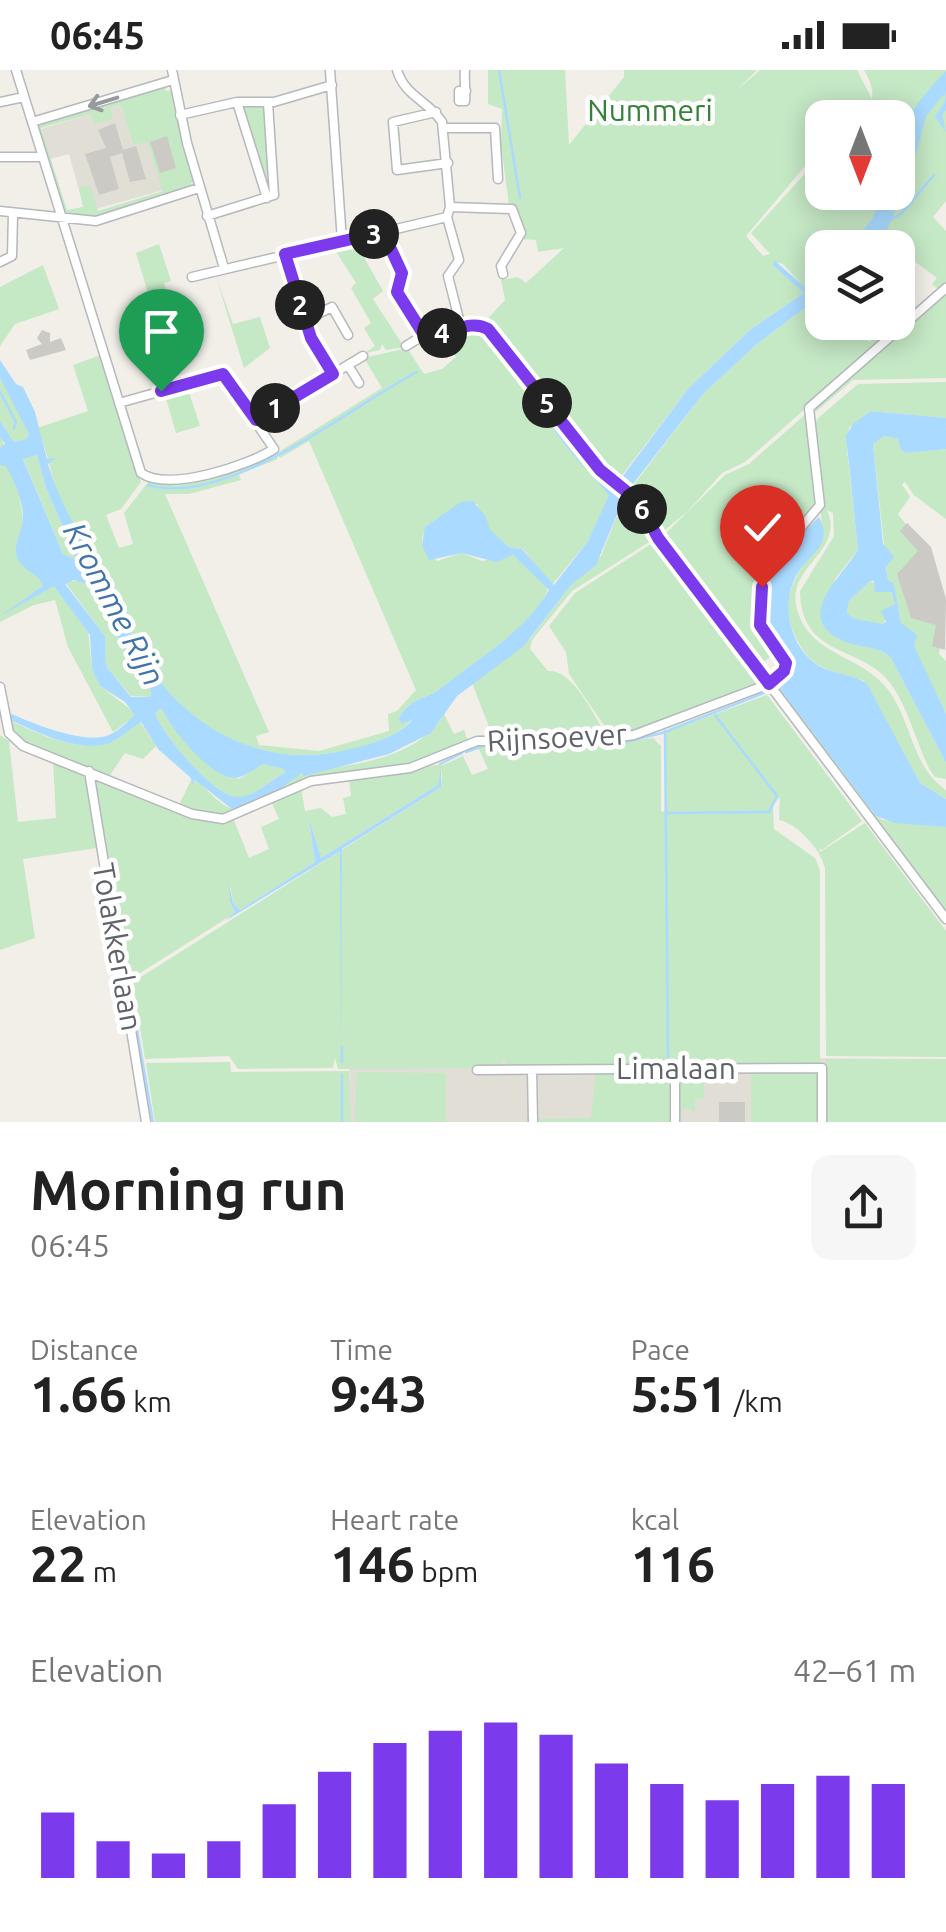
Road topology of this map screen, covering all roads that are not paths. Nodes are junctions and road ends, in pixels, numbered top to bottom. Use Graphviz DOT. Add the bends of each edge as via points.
graph roads {
  1 [pos="16,70"];
  2 [pos="172,70"];
  3 [pos="330,70"];
  4 [pos="397,70"];
  5 [pos="464,70"];
  6 [pos="173,80"];
  7 [pos="332,85"];
  8 [pos="466,91"];
  9 [pos="24,97"];
  10 [pos="0,102"];
  11 [pos="238,102"];
  12 [pos="268,103"];
  13 [pos="436,112"];
  14 [pos="180,115"];
  15 [pos="32,122"];
  16 [pos="444,128"];
  17 [pos="0,157"];
  18 [pos="43,157"];
  19 [pos="448,163"];
  20 [pos="498,179"];
  21 [pos="200,188"];
  22 [pos="267,198"];
  23 [pos="450,207"];
  24 [pos="0,212"];
  25 [pos="13,213"];
  26 [pos="208,216"];
  27 [pos="448,217"];
  28 [pos="60,219"];
  29 [pos="383,232"];
  30 [pos="342,241"];
  31 [pos="285,254"];
  32 [pos="0,262"];
  33 [pos="224,268"];
  34 [pos="503,274"];
  35 [pos="192,277"];
  36 [pos="946,288"];
  37 [pos="304,320"];
  38 [pos="460,326"];
  39 [pos="348,335"];
  40 [pos="424,335"];
  41 [pos="406,346"];
  42 [pos="363,356"];
  43 [pos="348,365"];
  44 [pos="333,374"];
  45 [pos="359,384"];
  46 [pos="119,403"];
  47 [pos="256,420"];
  48 [pos="769,684"];
  49 [pos="0,687"];
  50 [pos="4,732"];
  51 [pos="89,771"];
  52 [pos="946,919"];
  53 [pos="675,1069"];
  54 [pos="477,1070"];
  55 [pos="532,1070"];
  56 [pos="146,1122"];
  57 [pos="533,1122"];
  58 [pos="675,1122"];
  59 [pos="822,1122"];
  1 -- 9 [label="street"];
  2 -- 6 [label="street"];
  3 -- 7 [label="street"];
  4 -- 13 [label="street" via="406,91"];
  5 -- 8 [label="street"];
  6 -- 14 [label="street"];
  6 -- 15 [label="street, one-way"];
  7 -- 12 [label="street"];
  7 -- 30 [label="street"];
  9 -- 10 [label="street"];
  9 -- 15 [label="street"];
  11 -- 12 [label="street"];
  11 -- 14 [label="street"];
  11 -- 22 [label="street"];
  12 -- 22 [label="street" via="274,192"];
  13 -- 16 [label="street"];
  13 -- 19 [label="street" via="393,122 396,170"];
  14 -- 21 [label="street"];
  15 -- 18 [label="street"];
  16 -- 19 [label="street"];
  16 -- 20 [label="street" via="495,128"];
  17 -- 18 [label="street"];
  18 -- 28 [label="street"];
  19 -- 23 [label="street"];
  21 -- 26 [label="street"];
  21 -- 28 [label="street" via="96,220"];
  22 -- 26 [label="street"];
  23 -- 27 [label="street"];
  23 -- 34 [label="street" via="512,209 521,233 501,266"];
  24 -- 25 [label="street"];
  25 -- 28 [label="street"];
  25 -- 32 [label="street" via="12,256"];
  26 -- 33 [label="street"];
  27 -- 29 [label="street"];
  27 -- 38 [label="street" via="459,260 448,276"];
  28 -- 46 [label="street"];
  29 -- 30 [label="street"];
  29 -- 40 [label="street" via="402,273 397,292"];
  30 -- 31 [label="street"];
  31 -- 33 [label="street"];
  31 -- 37 [label="street"];
  33 -- 35 [label="street"];
  36 -- 48 [label="street" via="810,408 820,506 765,574 760,625 786,663"];
  37 -- 39 [label="street" via="332,306"];
  37 -- 44 [label="street"];
  38 -- 40 [label="street"];
  38 -- 48 [label="street" via="488,329 587,455 628,493"];
  40 -- 41 [label="street"];
  42 -- 43 [label="street"];
  43 -- 44 [label="street"];
  43 -- 45 [label="street"];
  44 -- 47 [label="street"];
  46 -- 47 [label="street" via="219,374 228,377"];
  46 -- 47 [label="street" via="144,476 185,480 262,456 274,449"];
  48 -- 51 [label="street, Rijnsoever" via="634,735 477,741 410,768 310,782 223,819 192,814"];
  48 -- 52 [label="street"];
  49 -- 50 [label="street"];
  50 -- 51 [label="street, Rijnsoever"];
  51 -- 56 [label="street, Tolakkerlaan"];
  53 -- 55 [label="street, Limalaan"];
  53 -- 58 [label="street"];
  53 -- 59 [label="street, Limalaan" via="822,1068"];
  54 -- 55 [label="street, Limalaan"];
  55 -- 57 [label="street"];
}
